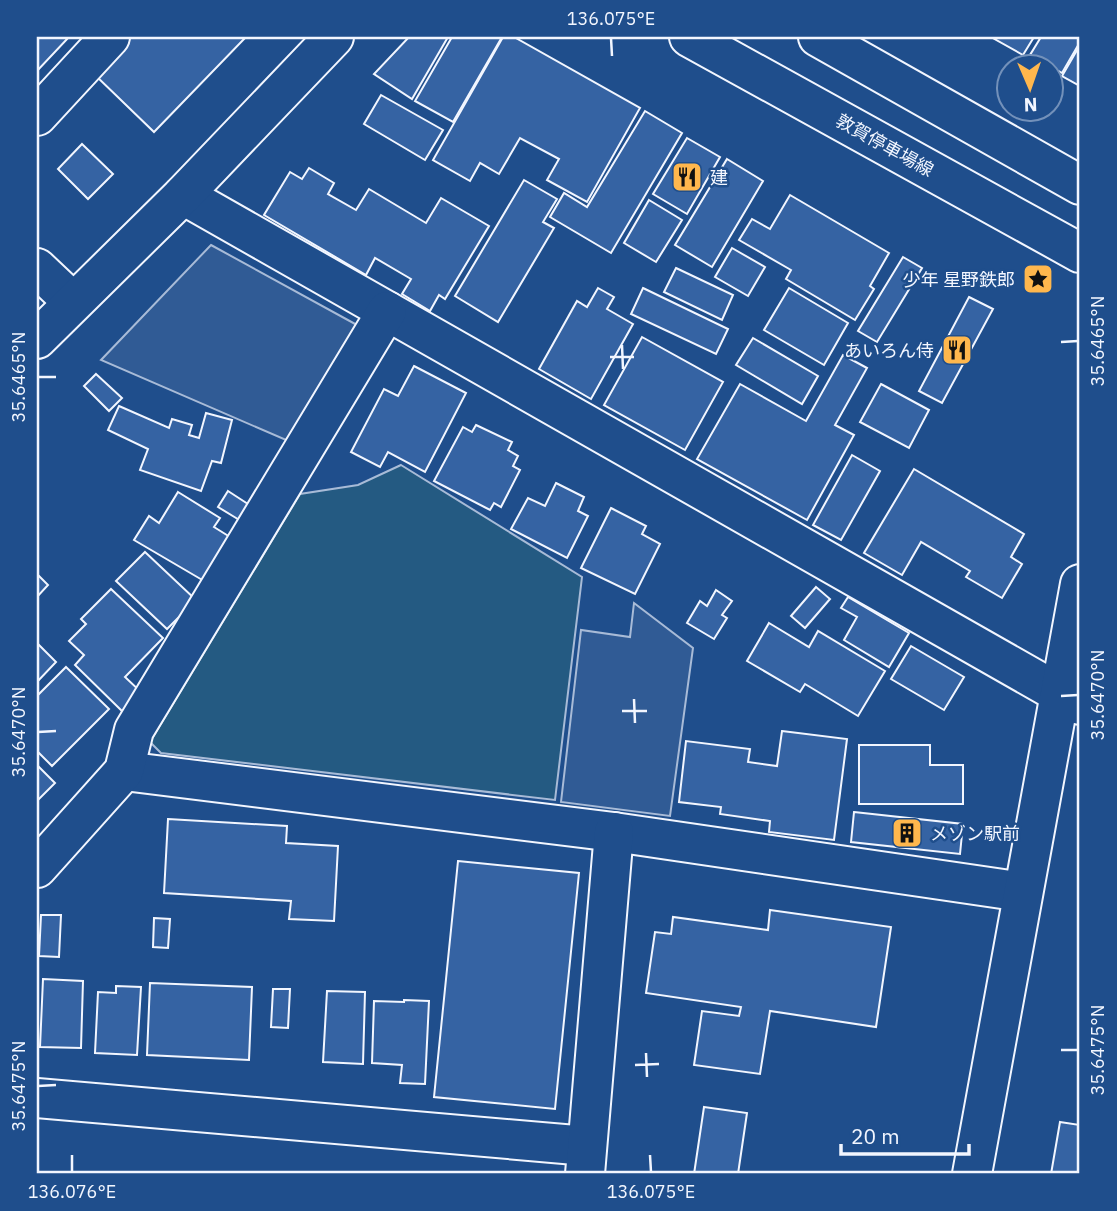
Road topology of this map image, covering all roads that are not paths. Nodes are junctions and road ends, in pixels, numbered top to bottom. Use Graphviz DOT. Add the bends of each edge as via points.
graph roads {
  1 [pos="110,37"];
  2 [pos="334,37"];
  3 [pos="689,37"];
  4 [pos="818,37"];
  5 [pos="37,116"];
  6 [pos="1080,185"];
  7 [pos="183,195"];
  8 [pos="1080,253"];
  9 [pos="37,268"];
  10 [pos="73,302"];
  11 [pos="387,311"];
  12 [pos="37,339"];
  13 [pos="1080,584"];
  14 [pos="1070,699"];
  15 [pos="124,771"];
  16 [pos="614,832"];
  17 [pos="37,868"];
  18 [pos="1023,892"];
  19 [pos="37,1098"];
  20 [pos="586,1160"];
  21 [pos="972,1174"];
  1 -- 5 [label="street"];
  2 -- 7 [label="street"];
  3 -- 8 [label="street, 敦賀停車場線"];
  4 -- 6 [label="street"];
  7 -- 10 [label="street"];
  7 -- 11 [label="street"];
  9 -- 10 [label="street"];
  10 -- 12 [label="street"];
  11 -- 14 [label="street"];
  11 -- 15 [label="street" via="134,730"];
  13 -- 14 [label="street"];
  14 -- 18 [label="street"];
  15 -- 16 [label="street"];
  15 -- 17 [label="street"];
  16 -- 18 [label="street"];
  16 -- 20 [label="street"];
  18 -- 21 [label="street"];
  19 -- 20 [label="street"];
}
